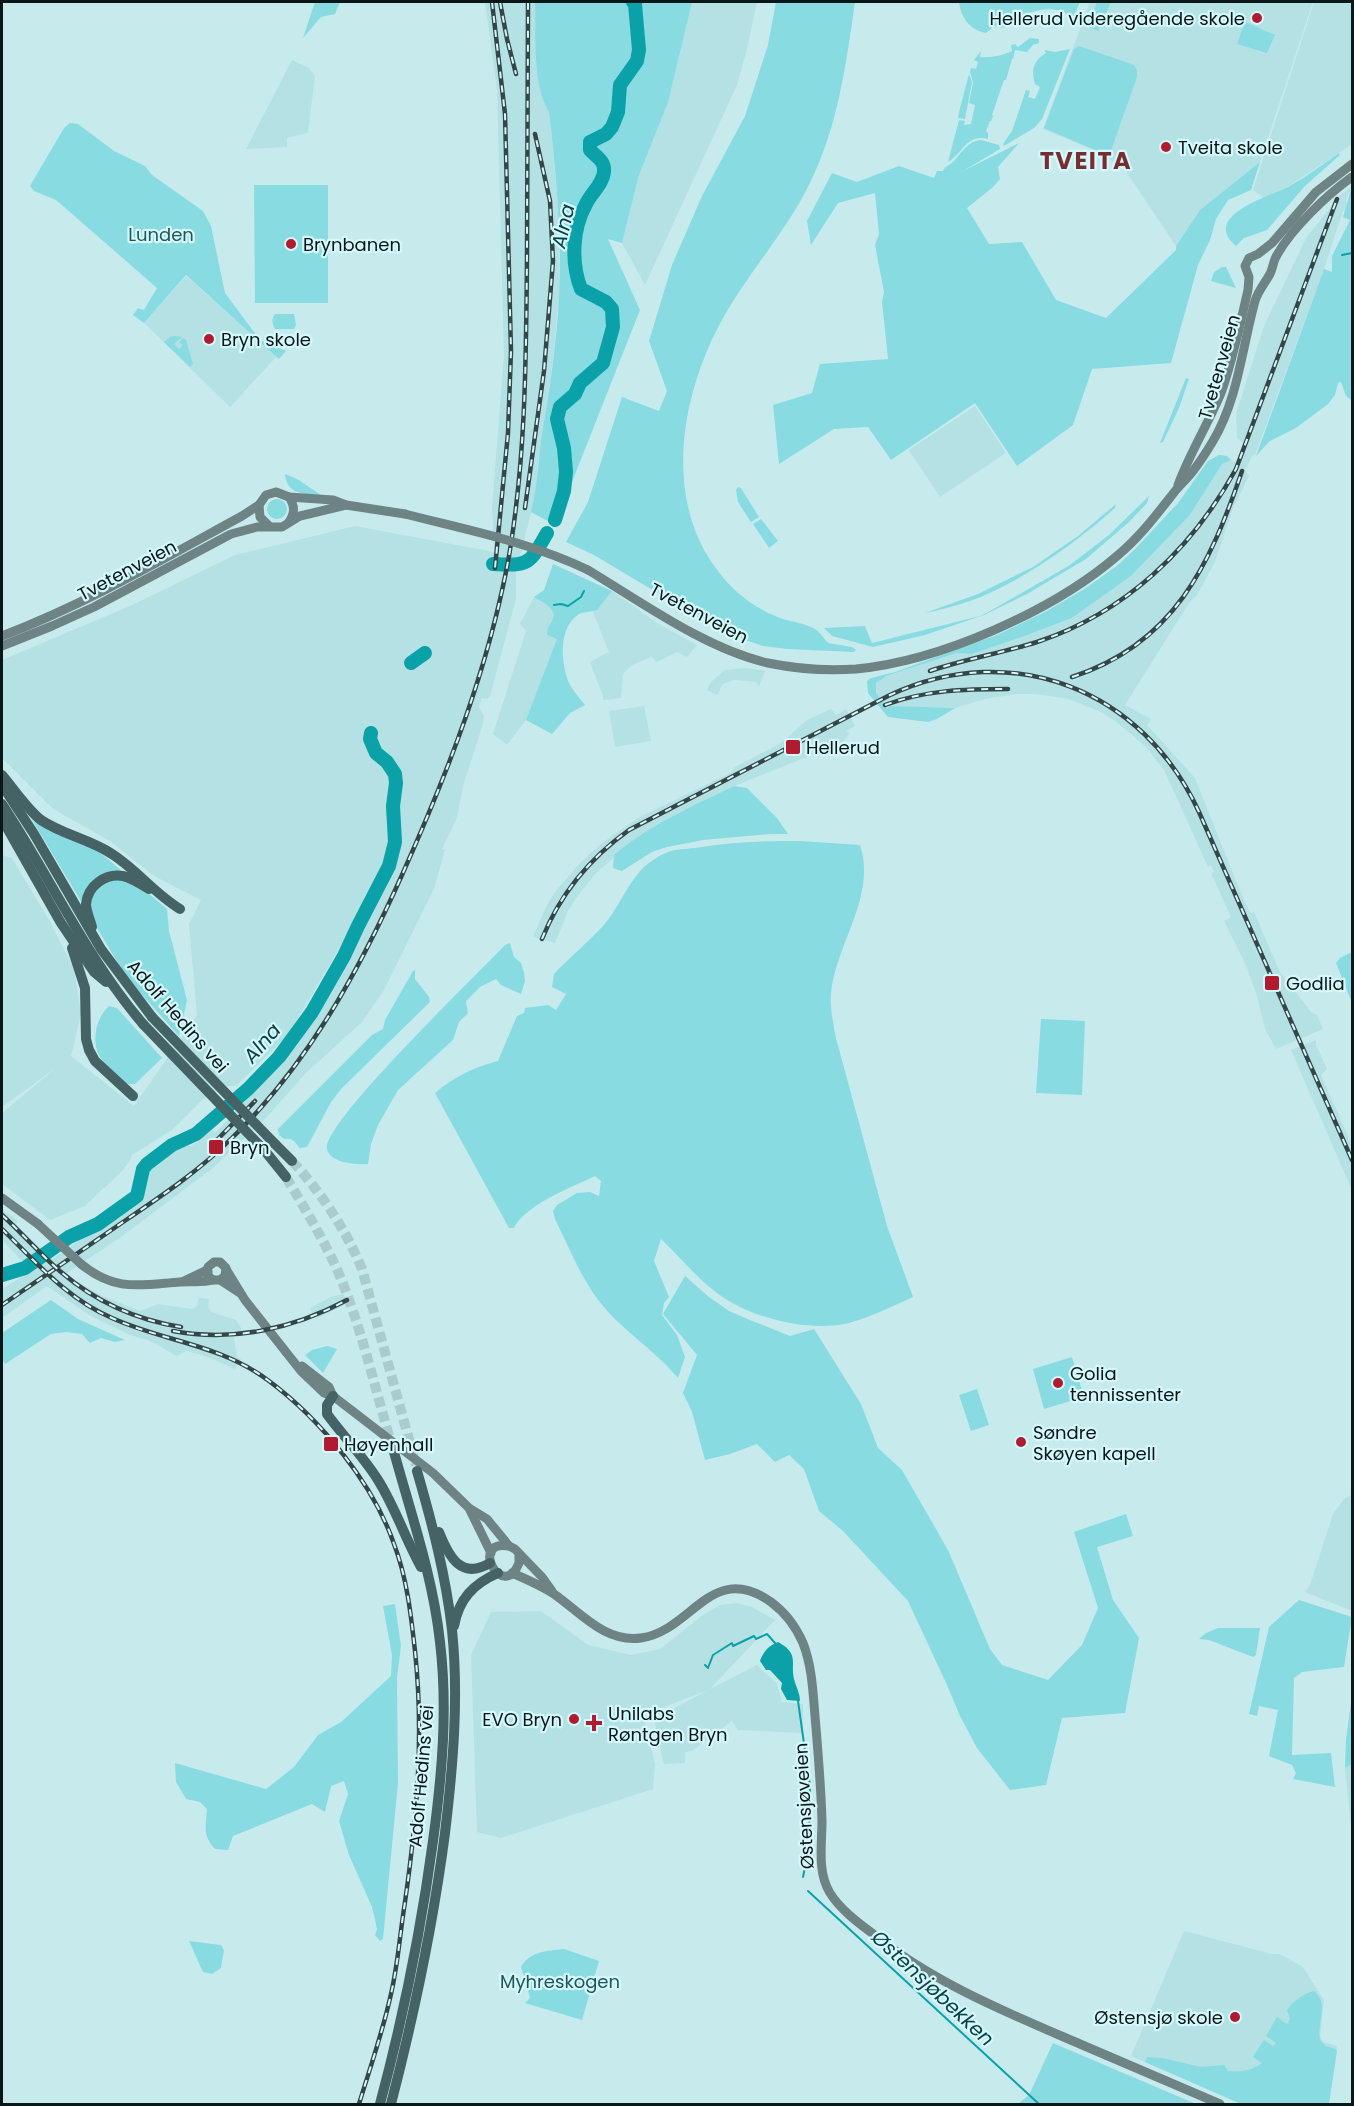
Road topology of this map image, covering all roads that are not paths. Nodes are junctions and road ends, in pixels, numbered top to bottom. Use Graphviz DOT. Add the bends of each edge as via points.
graph roads {
  1 [pos="1353,164"];
  2 [pos="1353,177"];
  3 [pos="1258,254"];
  4 [pos="1272,265"];
  5 [pos="1249,277"];
  6 [pos="1266,278"];
  7 [pos="1176,490"];
  8 [pos="289,497"];
  9 [pos="259,505"];
  10 [pos="346,505"];
  11 [pos="289,522"];
  12 [pos="268,526"];
  13 [pos="2,636"];
  14 [pos="2,646"];
  15 [pos="2,774"];
  16 [pos="2,785"];
  17 [pos="2,804"];
  18 [pos="2,819"];
  19 [pos="2,838"];
  20 [pos="24,860"];
  21 [pos="156,892"];
  22 [pos="180,909"];
  23 [pos="61,924"];
  24 [pos="101,949"];
  25 [pos="116,989"];
  26 [pos="148,1020"];
  27 [pos="133,1096"];
  28 [pos="292,1161"];
  29 [pos="286,1177"];
  30 [pos="2,1198"];
  31 [pos="226,1269"];
  32 [pos="207,1270"];
  33 [pos="217,1280"];
  34 [pos="182,1282"];
  35 [pos="241,1294"];
  36 [pos="333,1396"];
  37 [pos="394,1452"];
  38 [pos="417,1471"];
  39 [pos="422,1486"];
  40 [pos="469,1508"];
  41 [pos="509,1546"];
  42 [pos="519,1555"];
  43 [pos="490,1558"];
  44 [pos="512,1573"];
  45 [pos="498,1574"];
  46 [pos="429,1582"];
  47 [pos="553,1593"];
  48 [pos="452,1632"];
  49 [pos="380,2104"];
  50 [pos="391,2104"];
  51 [pos="1220,2104"];
  1 -- 3 [label="main road, Tvetenveien" via="1316,192"];
  2 -- 4 [label="main road, Tvetenveien" via="1325,199 1292,234"];
  3 -- 4 [label="main road" via="1267,257"];
  3 -- 5 [label="main road, Tvetenveien" via="1246,262"];
  4 -- 6 [label="main road, Tvetenveien"];
  5 -- 6 [label="main road" via="1258,281"];
  5 -- 7 [label="main road, Tvetenveien" via="1222,390"];
  6 -- 7 [label="main road, Tvetenveien" via="1255,303 1224,418 1193,472"];
  7 -- 10 [label="main road, Tvetenveien, bridge" via="1128,547 1063,594 1015,620 917,656 839,670 801,668 737,654 556,555 405,514"];
  8 -- 9 [label="main road, Tvetenveien" via="271,492"];
  8 -- 10 [label="main road, Tvetenveien" via="333,500"];
  8 -- 11 [label="main road" via="294,512"];
  9 -- 12 [label="main road" via="260,517"];
  9 -- 13 [label="main road, Tvetenveien" via="89,599"];
  10 -- 11 [label="main road, Tvetenveien"];
  11 -- 12 [label="main road, Tvetenveien"];
  12 -- 14 [label="main road, Tvetenveien" via="231,534 94,607"];
  15 -- 21 [label="highway" via="40,819 110,852"];
  16 -- 24 [label="highway, Adolf Hedins vei"];
  17 -- 25 [label="highway, Adolf Hedins vei" via="82,940"];
  18 -- 20 [label="highway"];
  19 -- 20 [label="highway"];
  20 -- 23 [label="highway"];
  21 -- 22 [label="highway"];
  21 -- 24 [label="highway" via="122,876 103,879 94,886 86,908"];
  23 -- 25 [label="highway" via="94,972"];
  23 -- 27 [label="highway" via="83,980 90,1054"];
  24 -- 26 [label="highway, Adolf Hedins vei"];
  25 -- 26 [label="highway, Adolf Hedins vei"];
  26 -- 28 [label="highway, Adolf Hedins vei, bridge"];
  26 -- 29 [label="highway, Adolf Hedins vei, bridge"];
  30 -- 34 [label="main road, bridge" via="95,1275 115,1284 135,1286"];
  31 -- 32 [label="main road" via="217,1261"];
  31 -- 33 [label="main road" via="225,1276"];
  31 -- 35 [label="main road"];
  32 -- 33 [label="main road" via="208,1276"];
  32 -- 34 [label="main road"];
  33 -- 34 [label="main road"];
  33 -- 35 [label="main road"];
  35 -- 36 [label="main road" via="301,1371 316,1387"];
  36 -- 40 [label="main road" via="433,1473"];
  36 -- 46 [label="highway" via="326,1408 328,1416 378,1480"];
  37 -- 46 [label="highway, Adolf Hedins vei"];
  38 -- 39 [label="highway, Adolf Hedins vei"];
  39 -- 43 [label="highway" via="453,1560 474,1570"];
  39 -- 48 [label="highway, Adolf Hedins vei"];
  40 -- 41 [label="main road" via="487,1520"];
  40 -- 43 [label="main road"];
  41 -- 42 [label="main road"];
  41 -- 43 [label="main road" via="499,1546"];
  42 -- 44 [label="main road"];
  42 -- 47 [label="main road, Østensjøveien"];
  43 -- 45 [label="main road"];
  44 -- 45 [label="main road"];
  44 -- 47 [label="main road, Østensjøveien"];
  45 -- 48 [label="highway" via="469,1591"];
  46 -- 49 [label="highway, Adolf Hedins vei" via="443,1673 442,1766 429,1875"];
  47 -- 51 [label="main road, Østensjøveien" via="597,1628 627,1638 668,1629 701,1601 723,1591 746,1591 774,1605 794,1626 807,1655 820,1778 822,1866 827,1887 839,1904 895,1952 948,1984"];
  48 -- 50 [label="highway, Adolf Hedins vei" via="455,1729 442,1854 419,1986"];
}
